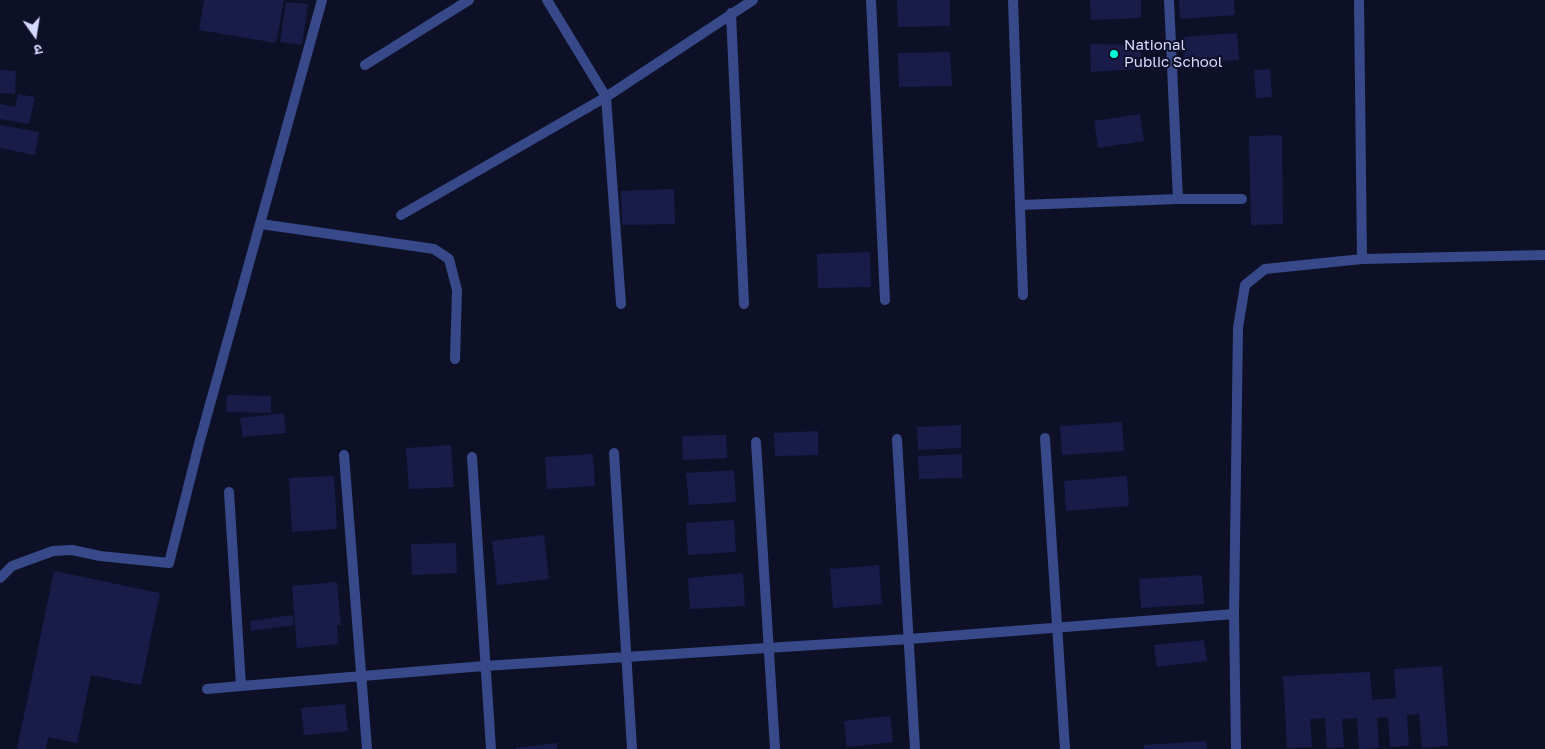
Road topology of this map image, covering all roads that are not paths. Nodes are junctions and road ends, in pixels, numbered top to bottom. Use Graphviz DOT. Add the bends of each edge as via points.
graph roads {
  1 [pos="322,0"];
  2 [pos="469,0"];
  3 [pos="547,0"];
  4 [pos="753,0"];
  5 [pos="871,0"];
  6 [pos="1013,0"];
  7 [pos="1169,0"];
  8 [pos="1358,0"];
  9 [pos="731,13"];
  10 [pos="365,65"];
  11 [pos="606,96"];
  12 [pos="1178,199"];
  13 [pos="1242,199"];
  14 [pos="1021,205"];
  15 [pos="400,215"];
  16 [pos="261,224"];
  17 [pos="1545,255"];
  18 [pos="1362,259"];
  19 [pos="1023,295"];
  20 [pos="885,300"];
  21 [pos="621,304"];
  22 [pos="744,304"];
  23 [pos="455,360"];
  24 [pos="1045,438"];
  25 [pos="897,439"];
  26 [pos="756,442"];
  27 [pos="614,453"];
  28 [pos="344,455"];
  29 [pos="472,457"];
  30 [pos="229,492"];
  31 [pos="0,578"];
  32 [pos="1234,614"];
  33 [pos="1056,628"];
  34 [pos="909,639"];
  35 [pos="767,646"];
  36 [pos="626,656"];
  37 [pos="484,666"];
  38 [pos="362,676"];
  39 [pos="241,686"];
  40 [pos="207,689"];
  41 [pos="367,749"];
  42 [pos="491,749"];
  43 [pos="632,749"];
  44 [pos="775,749"];
  45 [pos="915,749"];
  46 [pos="1066,749"];
  47 [pos="1236,749"];
  1 -- 16 [label="street"];
  2 -- 10 [label="street"];
  3 -- 11 [label="street"];
  4 -- 9 [label="street"];
  5 -- 20 [label="street"];
  6 -- 14 [label="street"];
  7 -- 12 [label="street"];
  8 -- 18 [label="street"];
  9 -- 11 [label="street"];
  9 -- 22 [label="street"];
  11 -- 15 [label="street"];
  11 -- 21 [label="street"];
  12 -- 13 [label="street"];
  12 -- 14 [label="street"];
  14 -- 19 [label="street"];
  16 -- 23 [label="street" via="434,249 449,259 457,290"];
  16 -- 31 [label="street" via="169,563 72,550 54,551 12,566"];
  17 -- 18 [label="street"];
  18 -- 32 [label="street" via="1265,269 1245,285 1238,328"];
  24 -- 33 [label="street"];
  25 -- 34 [label="street"];
  26 -- 35 [label="street"];
  27 -- 36 [label="street"];
  28 -- 38 [label="street"];
  29 -- 37 [label="street"];
  30 -- 39 [label="street"];
  32 -- 33 [label="street"];
  32 -- 47 [label="street"];
  33 -- 34 [label="street"];
  33 -- 46 [label="street"];
  34 -- 35 [label="street"];
  34 -- 45 [label="street"];
  35 -- 36 [label="street"];
  35 -- 44 [label="street"];
  36 -- 37 [label="street"];
  36 -- 43 [label="street"];
  37 -- 38 [label="street"];
  37 -- 42 [label="street"];
  38 -- 39 [label="street"];
  38 -- 41 [label="street"];
  39 -- 40 [label="street"];
}
